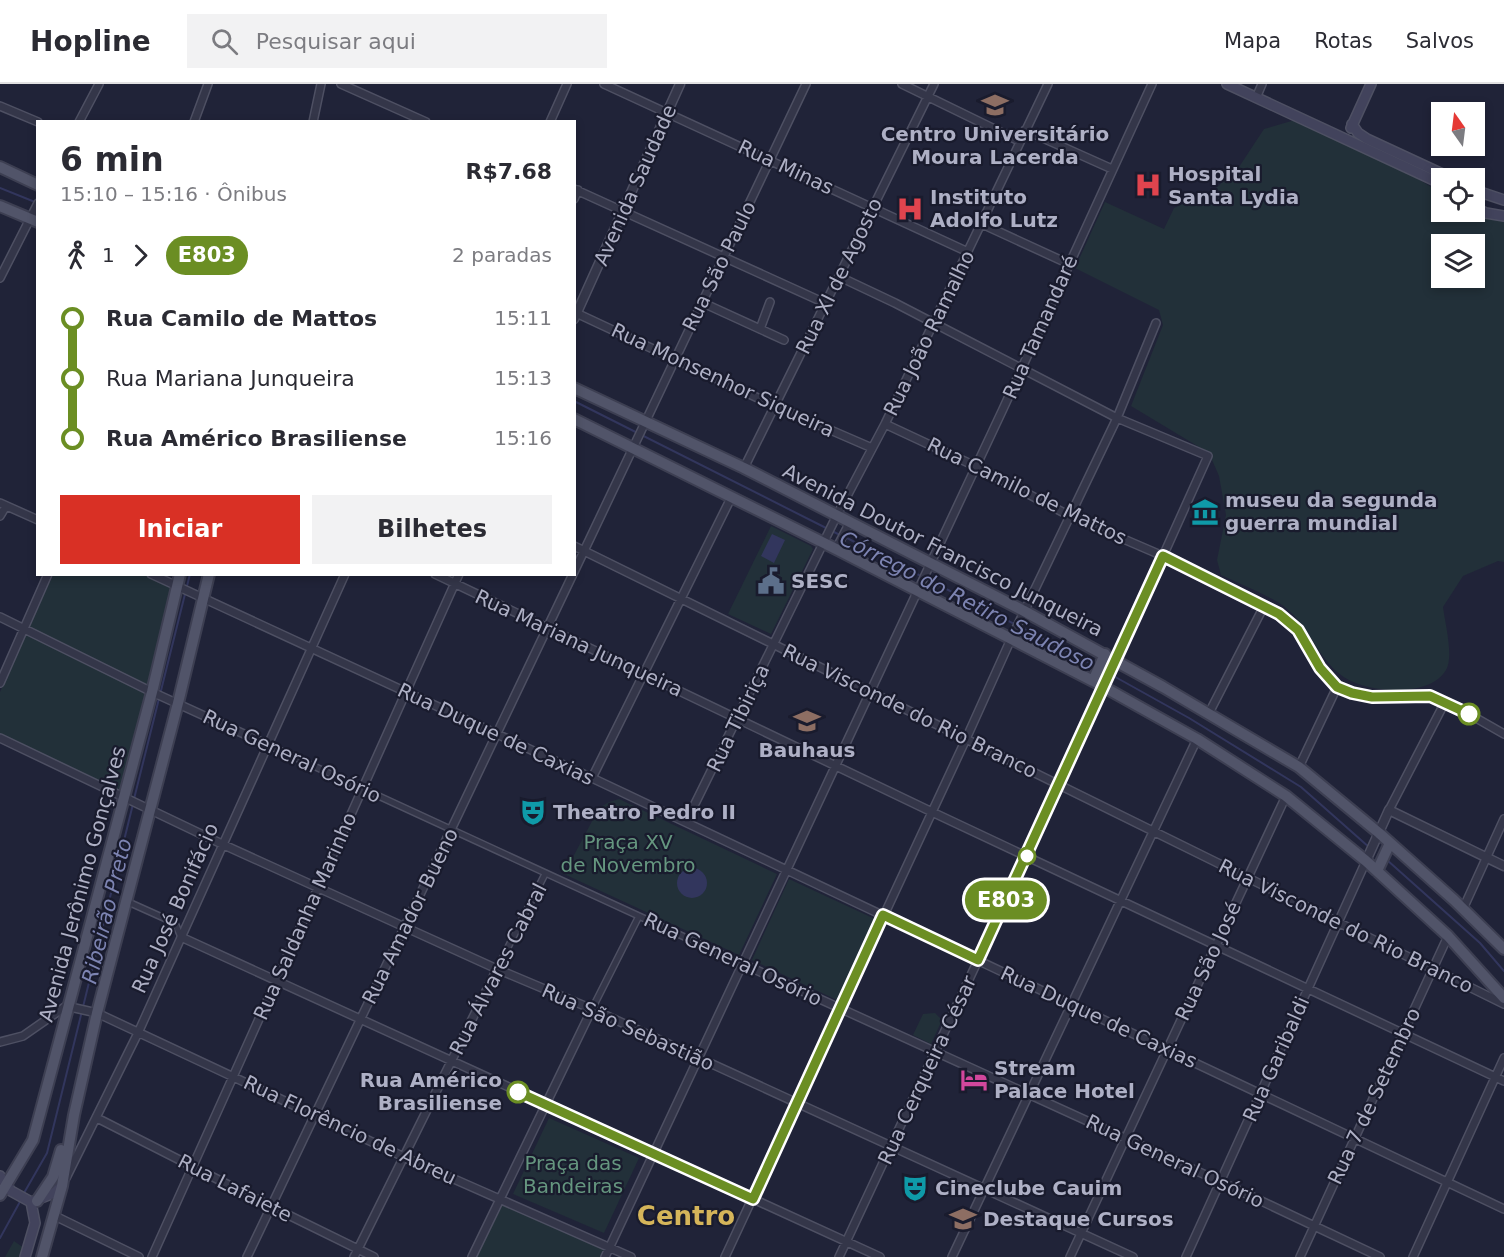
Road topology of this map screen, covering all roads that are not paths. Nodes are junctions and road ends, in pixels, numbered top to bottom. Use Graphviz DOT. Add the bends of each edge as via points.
graph roads {
  1 [pos="99,84"];
  2 [pos="208,84"];
  3 [pos="321,84"];
  4 [pos="341,84"];
  5 [pos="567,84"];
  6 [pos="604,84"];
  7 [pos="680,84"];
  8 [pos="806,84"];
  9 [pos="902,84"];
  10 [pos="934,84"];
  11 [pos="1048,84"];
  12 [pos="1152,84"];
  13 [pos="1227,84"];
  14 [pos="1262,84"];
  15 [pos="1371,84"];
  16 [pos="927,97"];
  17 [pos="1256,98"];
  18 [pos="0,106"];
  19 [pos="668,113"];
  20 [pos="80,120"];
  21 [pos="195,120"];
  22 [pos="313,120"];
  23 [pos="422,120"];
  24 [pos="551,120"];
  25 [pos="36,121"];
  26 [pos="1352,124"];
  27 [pos="1025,130"];
  28 [pos="1345,138"];
  29 [pos="1020,141"];
  30 [pos="770,159"];
  31 [pos="0,167"];
  32 [pos="1112,169"];
  33 [pos="1431,169"];
  34 [pos="1431,179"];
  35 [pos="36,184"];
  36 [pos="576,190"];
  37 [pos="1485,194"];
  38 [pos="1504,200"];
  39 [pos="0,206"];
  40 [pos="872,208"];
  41 [pos="622,211"];
  42 [pos="1485,211"];
  43 [pos="1504,216"];
  44 [pos="33,217"];
  45 [pos="982,224"];
  46 [pos="968,252"];
  47 [pos="723,257"];
  48 [pos="1068,264"];
  49 [pos="840,277"];
  50 [pos="0,278"];
  51 [pos="701,302"];
  52 [pos="770,302"];
  53 [pos="826,304"];
  54 [pos="576,313"];
  55 [pos="576,315"];
  56 [pos="933,323"];
  57 [pos="1156,323"];
  58 [pos="760,329"];
  59 [pos="784,340"];
  60 [pos="675,359"];
  61 [pos="1021,369"];
  62 [pos="576,389"];
  63 [pos="776,406"];
  64 [pos="1117,418"];
  65 [pos="576,420"];
  66 [pos="644,422"];
  67 [pos="885,424"];
  68 [pos="634,444"];
  69 [pos="872,448"];
  70 [pos="975,466"];
  71 [pos="744,468"];
  72 [pos="731,498"];
  73 [pos="3,504"];
  74 [pos="0,516"];
  75 [pos="1070,516"];
  76 [pos="835,518"];
  77 [pos="36,519"];
  78 [pos="848,525"];
  79 [pos="825,540"];
  80 [pos="576,547"];
  81 [pos="837,547"];
  82 [pos="584,551"];
  83 [pos="1163,556"];
  84 [pos="930,566"];
  85 [pos="576,569"];
  86 [pos="47,576"];
  87 [pos="155,576"];
  88 [pos="180,576"];
  89 [pos="208,576"];
  90 [pos="344,576"];
  91 [pos="439,576"];
  92 [pos="458,576"];
  93 [pos="573,576"];
  94 [pos="454,584"];
  95 [pos="180,588"];
  96 [pos="918,588"];
  97 [pos="201,597"];
  98 [pos="681,599"];
  99 [pos="1264,606"];
  100 [pos="1023,614"];
  101 [pos="0,617"];
  102 [pos="24,628"];
  103 [pos="548,629"];
  104 [pos="1013,635"];
  105 [pos="774,644"];
  106 [pos="312,648"];
  107 [pos="1104,657"];
  108 [pos="1114,663"];
  109 [pos="644,674"];
  110 [pos="1094,678"];
  111 [pos="0,683"];
  112 [pos="1106,684"];
  113 [pos="1337,687"];
  114 [pos="871,691"];
  115 [pos="406,692"];
  116 [pos="155,693"];
  117 [pos="175,702"];
  118 [pos="1445,702"];
  119 [pos="1209,713"];
  120 [pos="738,719"];
  121 [pos="497,734"];
  122 [pos="1504,734"];
  123 [pos="0,738"];
  124 [pos="966,739"];
  125 [pos="1197,739"];
  126 [pos="268,745"];
  127 [pos="836,766"];
  128 [pos="1299,767"];
  129 [pos="592,778"];
  130 [pos="1060,785"];
  131 [pos="362,789"];
  132 [pos="1286,796"];
  133 [pos="127,799"];
  134 [pos="147,808"];
  135 [pos="1389,810"];
  136 [pos="932,812"];
  137 [pos="1504,819"];
  138 [pos="686,822"];
  139 [pos="451,830"];
  140 [pos="1155,831"];
  141 [pos="1377,836"];
  142 [pos="224,844"];
  143 [pos="1389,846"];
  144 [pos="1027,856"];
  145 [pos="1486,857"];
  146 [pos="1367,858"];
  147 [pos="1504,866"];
  148 [pos="1379,867"];
  149 [pos="787,870"];
  150 [pos="545,874"];
  151 [pos="1247,877"];
  152 [pos="318,886"];
  153 [pos="1121,900"];
  154 [pos="126,901"];
  155 [pos="1463,909"];
  156 [pos="883,915"];
  157 [pos="639,916"];
  158 [pos="1339,923"];
  159 [pos="406,927"];
  160 [pos="1448,936"];
  161 [pos="181,937"];
  162 [pos="1216,946"];
  163 [pos="1504,949"];
  164 [pos="978,960"];
  165 [pos="743,964"];
  166 [pos="497,969"];
  167 [pos="1433,969"];
  168 [pos="276,982"];
  169 [pos="1308,989"];
  170 [pos="1504,998"];
  171 [pos="1072,1004"];
  172 [pos="1504,1004"];
  173 [pos="72,1006"];
  174 [pos="840,1008"];
  175 [pos="592,1009"];
  176 [pos="94,1012"];
  177 [pos="360,1020"];
  178 [pos="1402,1032"];
  179 [pos="138,1033"];
  180 [pos="0,1042"];
  181 [pos="1167,1049"];
  182 [pos="934,1051"];
  183 [pos="1504,1058"];
  184 [pos="699,1059"];
  185 [pos="452,1062"];
  186 [pos="233,1076"];
  187 [pos="1495,1076"];
  188 [pos="1504,1081"];
  189 [pos="1261,1094"];
  190 [pos="1030,1095"];
  191 [pos="797,1104"];
  192 [pos="547,1106"];
  193 [pos="315,1114"];
  194 [pos="74,1115"];
  195 [pos="97,1118"];
  196 [pos="1125,1138"];
  197 [pos="1355,1138"];
  198 [pos="891,1147"];
  199 [pos="654,1154"];
  200 [pos="404,1156"];
  201 [pos="192,1167"];
  202 [pos="1221,1182"];
  203 [pos="1447,1182"];
  204 [pos="62,1186"];
  205 [pos="4,1187"];
  206 [pos="985,1189"];
  207 [pos="753,1199"];
  208 [pos="501,1200"];
  209 [pos="33,1201"];
  210 [pos="270,1206"];
  211 [pos="1504,1209"];
  212 [pos="55,1216"];
  213 [pos="1314,1226"];
  214 [pos="1081,1234"];
  215 [pos="847,1242"];
  216 [pos="610,1247"];
  217 [pos="357,1249"];
  218 [pos="25,1257"];
  219 [pos="42,1257"];
  220 [pos="139,1257"];
  221 [pos="152,1257"];
  222 [pos="247,1257"];
  223 [pos="354,1257"];
  224 [pos="374,1257"];
  225 [pos="472,1257"];
  226 [pos="605,1257"];
  227 [pos="631,1257"];
  228 [pos="725,1257"];
  229 [pos="840,1257"];
  230 [pos="880,1257"];
  231 [pos="952,1257"];
  232 [pos="1070,1257"];
  233 [pos="1133,1257"];
  234 [pos="1186,1257"];
  235 [pos="1300,1257"];
  236 [pos="1380,1257"];
  237 [pos="1413,1257"];
  1 -- 20 [label="street"];
  2 -- 21 [label="street"];
  3 -- 22 [label="street"];
  4 -- 23 [label="street"];
  5 -- 24 [label="street"];
  6 -- 19 [label="street, Rua Minas"];
  7 -- 19 [label="street, Avenida Saudade"];
  8 -- 30 [label="street, Rua São Paulo"];
  9 -- 16 [label="street"];
  10 -- 16 [label="street, Rua XI de Agosto"];
  11 -- 27 [label="street, Rua João Ramalho"];
  12 -- 32 [label="street, Rua Tamandaré"];
  13 -- 17 [label="main road"];
  14 -- 17 [label="street"];
  15 -- 26 [label="main road"];
  16 -- 29 [label="street"];
  16 -- 40 [label="street, Rua XI de Agosto"];
  17 -- 28 [label="main road"];
  18 -- 25 [label="street"];
  19 -- 30 [label="street, Rua Minas"];
  19 -- 41 [label="street, Avenida Saudade"];
  26 -- 28 [label="main road"];
  26 -- 33 [label="main road" via="1366,139"];
  27 -- 29 [label="street, Rua João Ramalho"];
  27 -- 32 [label="street"];
  28 -- 34 [label="main road"];
  29 -- 45 [label="street, Rua João Ramalho"];
  30 -- 40 [label="street, Rua Minas"];
  30 -- 47 [label="street, Rua São Paulo"];
  31 -- 35 [label="main road"];
  32 -- 48 [label="street, Rua Tamandaré"];
  36 -- 41 [label="street"];
  37 -- 38 [label="main road"];
  39 -- 44 [label="main road"];
  40 -- 46 [label="street, Rua Minas"];
  40 -- 49 [label="street, Rua XI de Agosto"];
  41 -- 47 [label="street"];
  41 -- 54 [label="street, Avenida Saudade"];
  42 -- 43 [label="main road"];
  44 -- 50 [label="street"];
  45 -- 46 [label="street, Rua João Ramalho"];
  45 -- 48 [label="street"];
  46 -- 56 [label="street, Rua João Ramalho"];
  47 -- 51 [label="street, Rua São Paulo"];
  47 -- 53 [label="street"];
  48 -- 61 [label="street, Rua Tamandaré"];
  49 -- 53 [label="street, Rua XI de Agosto"];
  49 -- 56 [label="street"];
  51 -- 58 [label="street"];
  51 -- 60 [label="street, Rua São Paulo"];
  52 -- 58 [label="street"];
  53 -- 63 [label="street, Rua XI de Agosto"];
  55 -- 60 [label="street, Rua Monsenhor Siqueira"];
  56 -- 61 [label="street"];
  56 -- 67 [label="street, Rua João Ramalho"];
  57 -- 64 [label="street"];
  58 -- 59 [label="street"];
  60 -- 63 [label="street, Rua Monsenhor Siqueira"];
  60 -- 66 [label="street, Rua São Paulo"];
  61 -- 64 [label="street"];
  61 -- 70 [label="street, Rua Tamandaré"];
  62 -- 66 [label="main road, Avenida Doutor Francisco Junqueira"];
  63 -- 69 [label="street, Rua Monsenhor Siqueira"];
  63 -- 71 [label="street, Rua XI de Agosto"];
  64 -- 75 [label="street"];
  64 -- 83 [label="street, Rua Cerqueira César" via="1208,456"];
  65 -- 68 [label="main road"];
  66 -- 68 [label="street, Rua São Paulo"];
  66 -- 71 [label="main road, Avenida Doutor Francisco Junqueira"];
  67 -- 69 [label="street, Rua João Ramalho"];
  67 -- 70 [label="street, Rua Camilo de Mattos"];
  68 -- 72 [label="main road"];
  68 -- 82 [label="street, Rua Amador Bueno"];
  69 -- 76 [label="street, Rua João Ramalho"];
  70 -- 75 [label="street, Rua Camilo de Mattos"];
  70 -- 84 [label="street, Rua Tamandaré"];
  71 -- 76 [label="main road, Avenida Doutor Francisco Junqueira"];
  72 -- 79 [label="main road"];
  72 -- 98 [label="street"];
  73 -- 74 [label="street"];
  73 -- 77 [label="street"];
  75 -- 83 [label="street, Rua Camilo de Mattos"];
  75 -- 100 [label="street"];
  76 -- 78 [label="main road, Avenida Doutor Francisco Junqueira"];
  76 -- 79 [label="street, Rua Tibiriça"];
  78 -- 81 [label="street"];
  78 -- 84 [label="main road, Avenida Doutor Francisco Junqueira"];
  79 -- 81 [label="main road"];
  79 -- 105 [label="street, Rua Tibiriça"];
  80 -- 82 [label="street, Rua Visconde do Rio Branco"];
  81 -- 96 [label="main road"];
  82 -- 85 [label="street, Rua Amador Bueno"];
  82 -- 98 [label="street, Rua Visconde do Rio Branco"];
  83 -- 99 [label="street, Rua Camilo de Mattos"];
  83 -- 108 [label="street, Rua Cerqueira César"];
  84 -- 96 [label="street, Rua Tamandaré"];
  84 -- 100 [label="main road, Avenida Doutor Francisco Junqueira"];
  86 -- 102 [label="street"];
  87 -- 95 [label="street, Rua Duque de Caxias"];
  88 -- 95 [label="main road, Avenida Jerônimo Gonçalves"];
  89 -- 97 [label="main road"];
  90 -- 106 [label="street, Rua José Bonifácio"];
  91 -- 94 [label="street, Rua Mariana Junqueira"];
  92 -- 94 [label="street, Rua Saldanha Marinho"];
  93 -- 103 [label="street, Rua Amador Bueno"];
  94 -- 103 [label="street, Rua Mariana Junqueira"];
  94 -- 115 [label="street, Rua Saldanha Marinho"];
  95 -- 97 [label="street, Rua Duque de Caxias"];
  95 -- 116 [label="main road, Avenida Jerônimo Gonçalves"];
  96 -- 104 [label="main road"];
  96 -- 114 [label="street, Rua Tamandaré"];
  97 -- 106 [label="street, Rua Duque de Caxias"];
  97 -- 117 [label="main road"];
  98 -- 105 [label="street, Rua Visconde do Rio Branco"];
  98 -- 109 [label="street"];
  99 -- 113 [label="street, Rua Camilo de Mattos" via="1298,630 1320,668"];
  99 -- 119 [label="street"];
  100 -- 104 [label="street"];
  100 -- 107 [label="main road, Avenida Doutor Francisco Junqueira"];
  101 -- 102 [label="street, Rua General Osório"];
  102 -- 111 [label="street"];
  102 -- 116 [label="street, Rua General Osório"];
  103 -- 109 [label="street, Rua Mariana Junqueira"];
  103 -- 121 [label="street, Rua Amador Bueno"];
  104 -- 110 [label="main road"];
  104 -- 124 [label="street"];
  105 -- 114 [label="street, Rua Visconde do Rio Branco"];
  105 -- 120 [label="street, Rua Tibiriça"];
  106 -- 115 [label="street, Rua Duque de Caxias"];
  106 -- 126 [label="street, Rua José Bonifácio"];
  107 -- 108 [label="main road, Avenida Doutor Francisco Junqueira"];
  107 -- 110 [label="main road"];
  108 -- 112 [label="street, Rua Cerqueira César"];
  108 -- 119 [label="main road, Avenida Doutor Francisco Junqueira"];
  109 -- 120 [label="street, Rua Mariana Junqueira"];
  109 -- 129 [label="street"];
  110 -- 112 [label="main road"];
  112 -- 125 [label="main road"];
  112 -- 130 [label="street, Rua Cerqueira César"];
  113 -- 118 [label="street" via="1372,697 1430,696"];
  113 -- 128 [label="street"];
  114 -- 124 [label="street, Rua Visconde do Rio Branco"];
  114 -- 127 [label="street, Rua Tamandaré"];
  115 -- 121 [label="street, Rua Duque de Caxias"];
  115 -- 131 [label="street, Rua Saldanha Marinho"];
  116 -- 117 [label="street, Rua General Osório"];
  116 -- 133 [label="main road, Avenida Jerônimo Gonçalves"];
  117 -- 126 [label="street, Rua General Osório"];
  117 -- 134 [label="main road"];
  118 -- 122 [label="street"];
  118 -- 135 [label="street"];
  119 -- 128 [label="main road, Avenida Doutor Francisco Junqueira"];
  120 -- 127 [label="street, Rua Mariana Junqueira"];
  120 -- 138 [label="street, Rua Tibiriça"];
  121 -- 129 [label="street, Rua Duque de Caxias"];
  121 -- 139 [label="street, Rua Amador Bueno"];
  123 -- 133 [label="street, Rua São Sebastião"];
  124 -- 130 [label="street, Rua Visconde do Rio Branco"];
  124 -- 136 [label="street"];
  125 -- 132 [label="main road"];
  125 -- 140 [label="street"];
  126 -- 131 [label="street, Rua General Osório"];
  126 -- 142 [label="street, Rua José Bonifácio"];
  127 -- 136 [label="street, Rua Mariana Junqueira"];
  127 -- 149 [label="street, Rua Tamandaré"];
  128 -- 141 [label="main road, Avenida Doutor Francisco Junqueira"];
  129 -- 138 [label="street, Rua Duque de Caxias"];
  130 -- 140 [label="street, Rua Visconde do Rio Branco"];
  130 -- 144 [label="street, Rua Cerqueira César"];
  131 -- 139 [label="street, Rua General Osório"];
  131 -- 152 [label="street, Rua Saldanha Marinho"];
  132 -- 146 [label="main road"];
  132 -- 151 [label="street, Rua São José"];
  133 -- 134 [label="street, Rua São Sebastião"];
  133 -- 173 [label="main road, Avenida Jerônimo Gonçalves"];
  134 -- 142 [label="street, Rua São Sebastião"];
  134 -- 154 [label="main road"];
  135 -- 141 [label="street"];
  135 -- 145 [label="street"];
  136 -- 144 [label="street, Rua Mariana Junqueira"];
  136 -- 156 [label="street"];
  137 -- 145 [label="street"];
  138 -- 149 [label="street, Rua Duque de Caxias"];
  139 -- 150 [label="street, Rua General Osório"];
  139 -- 159 [label="street, Rua Amador Bueno"];
  140 -- 151 [label="street, Rua Visconde do Rio Branco"];
  140 -- 153 [label="street"];
  141 -- 143 [label="main road, Avenida Doutor Francisco Junqueira"];
  141 -- 146 [label="street"];
  142 -- 152 [label="street, Rua São Sebastião"];
  142 -- 161 [label="street, Rua José Bonifácio"];
  143 -- 148 [label="main road"];
  143 -- 155 [label="main road, Avenida Doutor Francisco Junqueira"];
  144 -- 153 [label="street, Rua Mariana Junqueira"];
  144 -- 164 [label="street, Rua Cerqueira César"];
  145 -- 147 [label="street"];
  145 -- 155 [label="street"];
  146 -- 148 [label="main road"];
  146 -- 158 [label="street, Rua Garibaldi"];
  148 -- 160 [label="main road"];
  149 -- 156 [label="street, Rua Duque de Caxias"];
  149 -- 165 [label="street, Rua Tamandaré"];
  150 -- 157 [label="street, Rua General Osório"];
  150 -- 166 [label="street, Rua Álvares Cabral"];
  151 -- 158 [label="street, Rua Visconde do Rio Branco"];
  151 -- 162 [label="street, Rua São José"];
  152 -- 159 [label="street, Rua São Sebastião"];
  152 -- 168 [label="street, Rua Saldanha Marinho"];
  153 -- 162 [label="street, Rua Mariana Junqueira"];
  153 -- 171 [label="street"];
  154 -- 161 [label="street" via="175,923"];
  154 -- 176 [label="main road"];
  155 -- 163 [label="main road, Avenida Doutor Francisco Junqueira"];
  156 -- 164 [label="street, Rua Duque de Caxias"];
  156 -- 174 [label="street"];
  157 -- 165 [label="street, Rua General Osório"];
  157 -- 175 [label="street"];
  158 -- 167 [label="street, Rua Visconde do Rio Branco"];
  158 -- 169 [label="street, Rua Garibaldi"];
  159 -- 166 [label="street, Rua São Sebastião"];
  159 -- 177 [label="street, Rua Amador Bueno"];
  160 -- 167 [label="street, Rua 7 de Setembro"];
  160 -- 170 [label="main road"];
  161 -- 168 [label="street"];
  161 -- 179 [label="street, Rua José Bonifácio"];
  162 -- 169 [label="street, Rua Mariana Junqueira"];
  162 -- 181 [label="street, Rua São José"];
  164 -- 171 [label="street, Rua Duque de Caxias"];
  164 -- 182 [label="street, Rua Cerqueira César"];
  165 -- 174 [label="street, Rua General Osório"];
  165 -- 184 [label="street, Rua Tamandaré"];
  166 -- 175 [label="street, Rua São Sebastião"];
  166 -- 185 [label="street, Rua Álvares Cabral"];
  167 -- 172 [label="street, Rua Visconde do Rio Branco"];
  167 -- 178 [label="street, Rua 7 de Setembro"];
  168 -- 177 [label="street"];
  168 -- 186 [label="street, Rua Saldanha Marinho"];
  169 -- 178 [label="street, Rua Mariana Junqueira"];
  169 -- 189 [label="street, Rua Garibaldi"];
  171 -- 181 [label="street, Rua Duque de Caxias"];
  171 -- 190 [label="street"];
  173 -- 176 [label="street, Rua Florêncio de Abreu"];
  173 -- 180 [label="street" via="64,1007 23,1036"];
  173 -- 205 [label="main road, Avenida Jerônimo Gonçalves" via="33,1140"];
  174 -- 182 [label="street, Rua General Osório"];
  174 -- 191 [label="street"];
  175 -- 184 [label="street, Rua São Sebastião"];
  175 -- 192 [label="street"];
  176 -- 179 [label="street, Rua Florêncio de Abreu"];
  176 -- 194 [label="main road"];
  177 -- 185 [label="street"];
  177 -- 193 [label="street, Rua Amador Bueno"];
  178 -- 187 [label="street, Rua Mariana Junqueira"];
  178 -- 197 [label="street, Rua 7 de Setembro"];
  179 -- 186 [label="street, Rua Florêncio de Abreu"];
  179 -- 195 [label="street, Rua José Bonifácio"];
  181 -- 189 [label="street, Rua Duque de Caxias"];
  181 -- 196 [label="street, Rua São José"];
  182 -- 190 [label="street, Rua General Osório"];
  182 -- 198 [label="street, Rua Cerqueira César"];
  183 -- 187 [label="street"];
  184 -- 191 [label="street, Rua São Sebastião"];
  184 -- 199 [label="street, Rua Tamandaré"];
  185 -- 192 [label="street"];
  185 -- 200 [label="street, Rua Álvares Cabral"];
  186 -- 193 [label="street, Rua Florêncio de Abreu"];
  186 -- 201 [label="street, Rua Saldanha Marinho"];
  187 -- 188 [label="street, Rua Mariana Junqueira"];
  187 -- 203 [label="street"];
  189 -- 197 [label="street, Rua Duque de Caxias"];
  189 -- 202 [label="street, Rua Garibaldi"];
  190 -- 196 [label="street, Rua General Osório"];
  190 -- 206 [label="street"];
  191 -- 198 [label="street, Rua São Sebastião"];
  191 -- 207 [label="street"];
  192 -- 199 [label="street"];
  192 -- 208 [label="street"];
  193 -- 200 [label="street, Rua Florêncio de Abreu"];
  193 -- 210 [label="street, Rua Amador Bueno"];
  194 -- 204 [label="main road"];
  194 -- 209 [label="main road" via="67,1123 53,1177"];
  195 -- 201 [label="street, Rua Lafaiete"];
  195 -- 204 [label="street, Rua José Bonifácio"];
  196 -- 202 [label="street, Rua General Osório"];
  196 -- 214 [label="street, Rua São José"];
  197 -- 203 [label="street, Rua Duque de Caxias"];
  197 -- 213 [label="street, Rua 7 de Setembro"];
  198 -- 206 [label="street, Rua São Sebastião"];
  198 -- 215 [label="street, Rua Cerqueira César"];
  199 -- 207 [label="street"];
  199 -- 216 [label="street, Rua Tamandaré"];
  200 -- 208 [label="street, Rua Florêncio de Abreu"];
  200 -- 217 [label="street, Rua Álvares Cabral"];
  201 -- 210 [label="street, Rua Lafaiete"];
  201 -- 221 [label="street, Rua Saldanha Marinho"];
  202 -- 213 [label="street, Rua General Osório"];
  202 -- 234 [label="street, Rua Garibaldi"];
  203 -- 211 [label="street, Rua Duque de Caxias"];
  203 -- 237 [label="street"];
  204 -- 209 [label="main road"];
  204 -- 212 [label="main road, Rua José Bonifácio"];
  205 -- 209 [label="main road"];
  206 -- 214 [label="street, Rua São Sebastião"];
  206 -- 231 [label="street"];
  207 -- 215 [label="street"];
  207 -- 228 [label="street"];
  208 -- 216 [label="street, Rua Florêncio de Abreu"];
  208 -- 225 [label="street"];
  209 -- 218 [label="main road" via="35,1223"];
  210 -- 217 [label="street, Rua Lafaiete"];
  210 -- 222 [label="street, Rua Amador Bueno"];
  212 -- 219 [label="main road, Rua José Bonifácio"];
  212 -- 220 [label="street"];
  213 -- 235 [label="street, Rua 7 de Setembro"];
  213 -- 236 [label="street, Rua General Osório"];
  214 -- 232 [label="street, Rua São José"];
  214 -- 233 [label="street, Rua São Sebastião"];
  215 -- 229 [label="street, Rua Cerqueira César"];
  215 -- 230 [label="street"];
  216 -- 226 [label="street, Rua Tamandaré"];
  216 -- 227 [label="street, Rua Florêncio de Abreu"];
  217 -- 223 [label="street, Rua Álvares Cabral"];
  217 -- 224 [label="street, Rua Lafaiete"];
}
